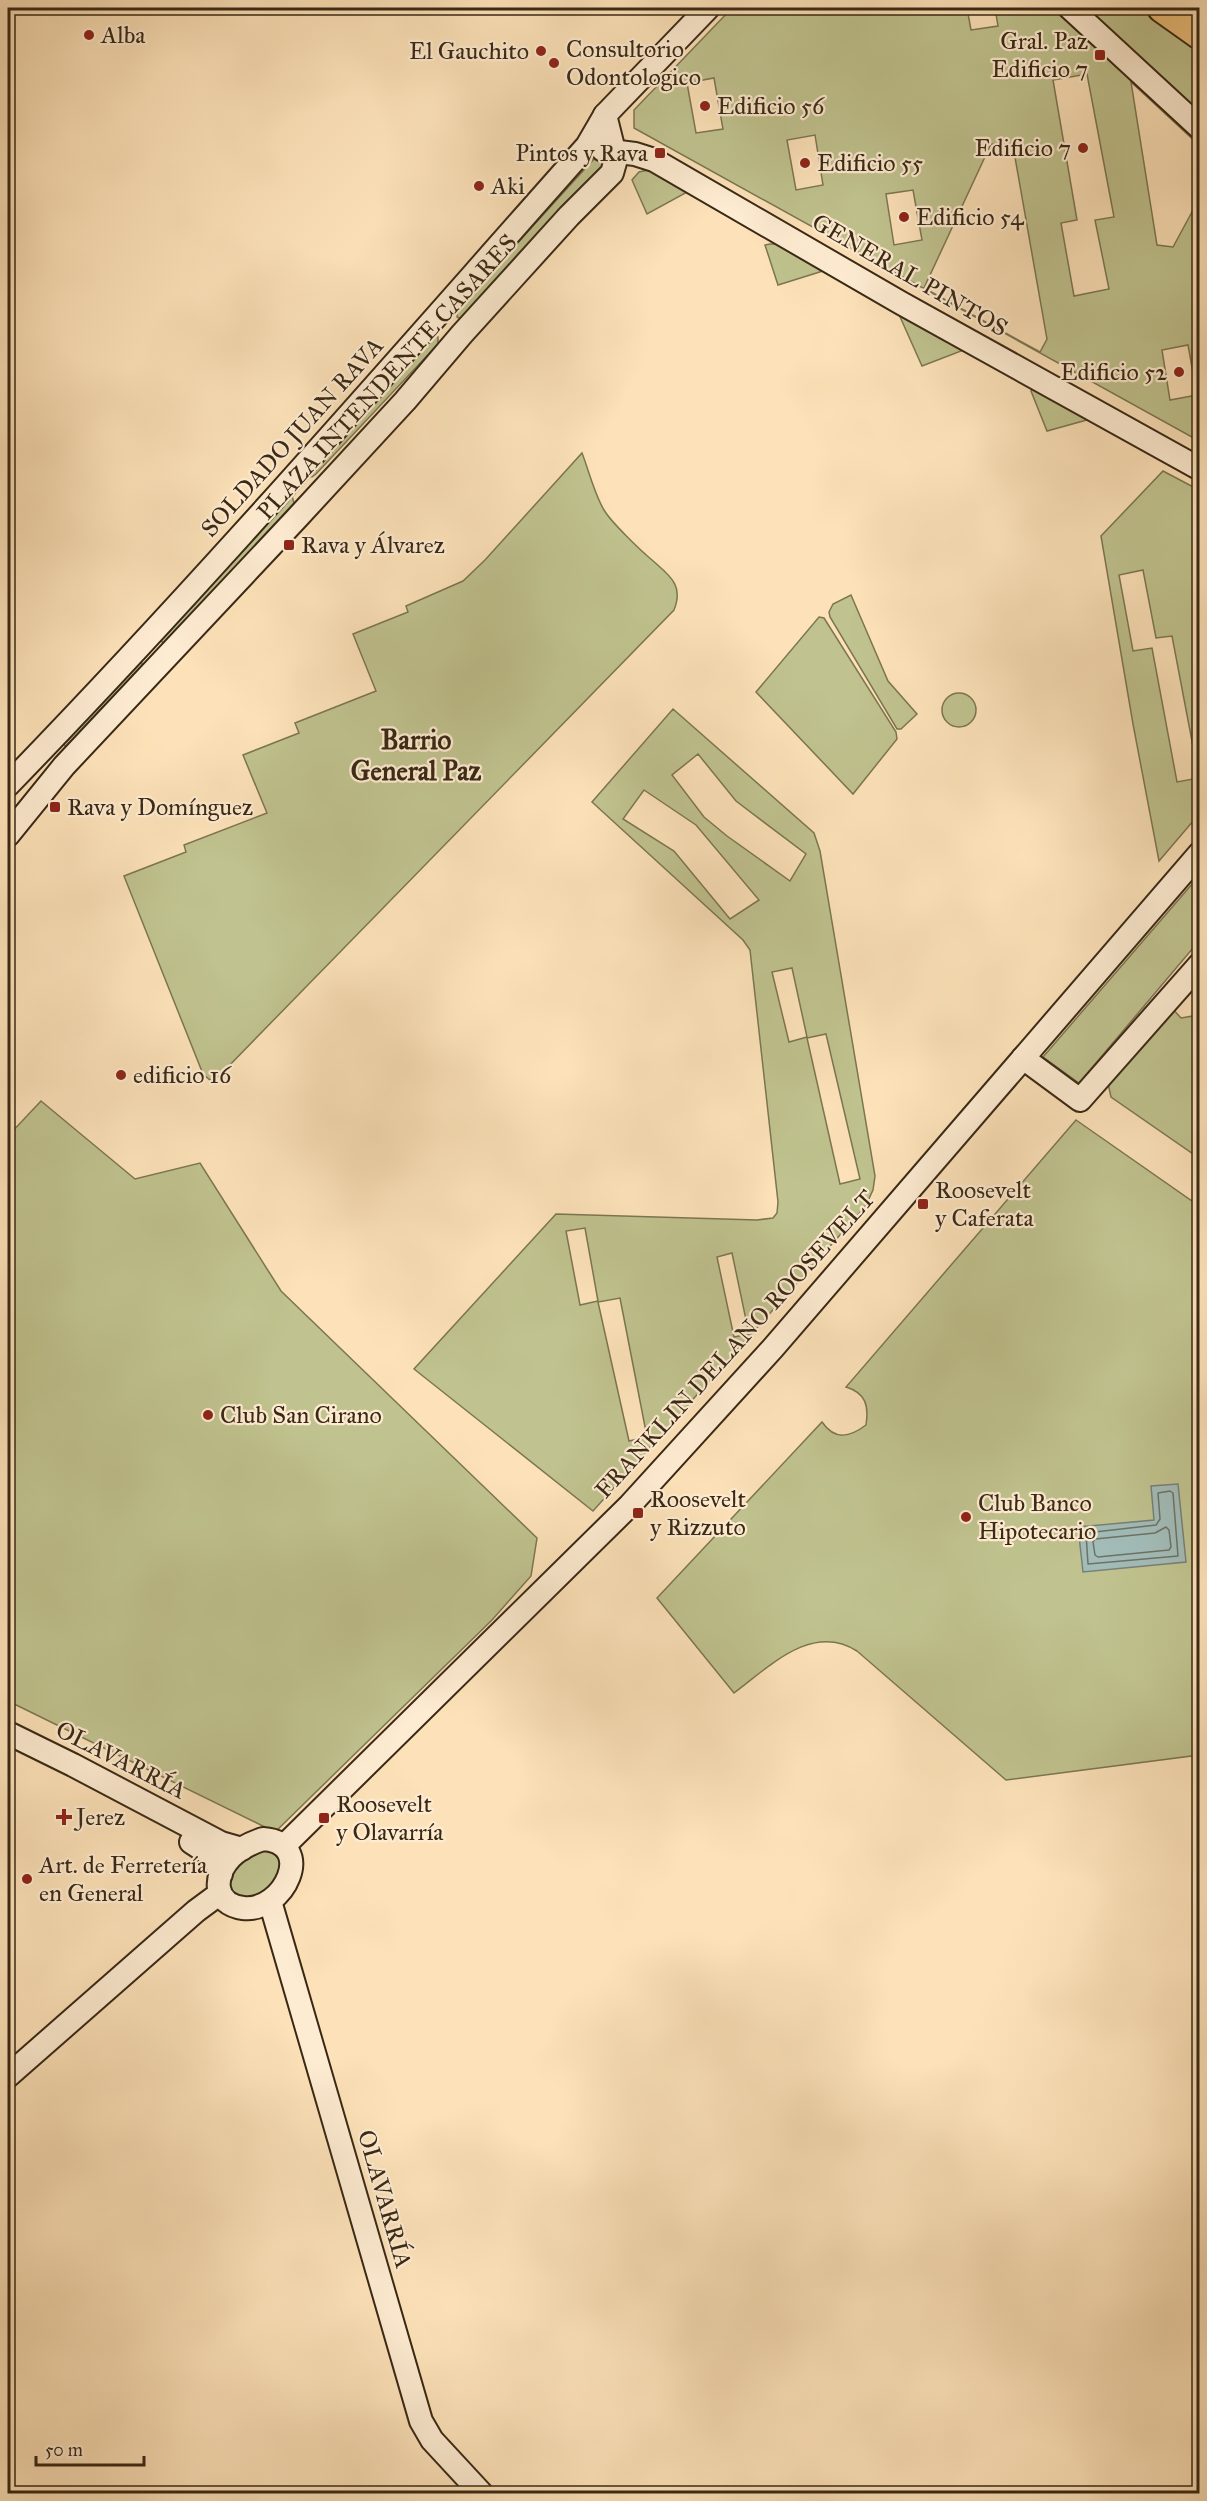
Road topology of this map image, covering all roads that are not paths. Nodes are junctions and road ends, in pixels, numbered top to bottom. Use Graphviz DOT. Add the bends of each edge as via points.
graph roads {
  1 [pos="708,8"];
  2 [pos="1070,8"];
  3 [pos="1162,8"];
  4 [pos="1188,8"];
  5 [pos="1200,18"];
  6 [pos="1200,35"];
  7 [pos="605,115"];
  8 [pos="1200,128"];
  9 [pos="587,146"];
  10 [pos="615,152"];
  11 [pos="1200,469"];
  12 [pos="8,785"];
  13 [pos="8,835"];
  14 [pos="1200,853"];
  15 [pos="1200,964"];
  16 [pos="1023,1058"];
  17 [pos="8,1734"];
  18 [pos="8,1749"];
  19 [pos="285,1846"];
  20 [pos="242,1849"];
  21 [pos="220,1884"];
  22 [pos="270,1901"];
  23 [pos="8,2076"];
  24 [pos="482,2493"];
  1 -- 7 [label="street, SOLDADO JUAN RAVA"];
  2 -- 8 [label="street"];
  3 -- 6 [label="highway"];
  4 -- 5 [label="highway"];
  7 -- 9 [label="street, SOLDADO JUAN RAVA"];
  7 -- 10 [label="street"];
  9 -- 10 [label="street, GENERAL PINTOS"];
  9 -- 12 [label="street, SOLDADO JUAN RAVA" via="294,476"];
  10 -- 11 [label="street, GENERAL PINTOS" via="654,160"];
  10 -- 13 [label="street, PLAZA INTENDENTE CASARES" via="612,173 64,766"];
  14 -- 16 [label="street, FRANKLIN DELANO ROOSEVELT"];
  15 -- 16 [label="street" via="1080,1100"];
  16 -- 19 [label="street, FRANKLIN DELANO ROOSEVELT" via="773,1348 630,1505"];
  17 -- 20 [label="street, OLAVARRÍA" via="221,1843"];
  18 -- 21 [label="street, OLAVARRÍA" via="203,1848 214,1857"];
  19 -- 20 [label="street" via="263,1839"];
  19 -- 22 [label="street" via="291,1862 289,1877"];
  20 -- 21 [label="street" via="232,1857"];
  21 -- 22 [label="street" via="225,1902 252,1908"];
  21 -- 23 [label="street" via="196,1911"];
  22 -- 24 [label="street, OLAVARRÍA" via="421,2421 432,2440"];
}
